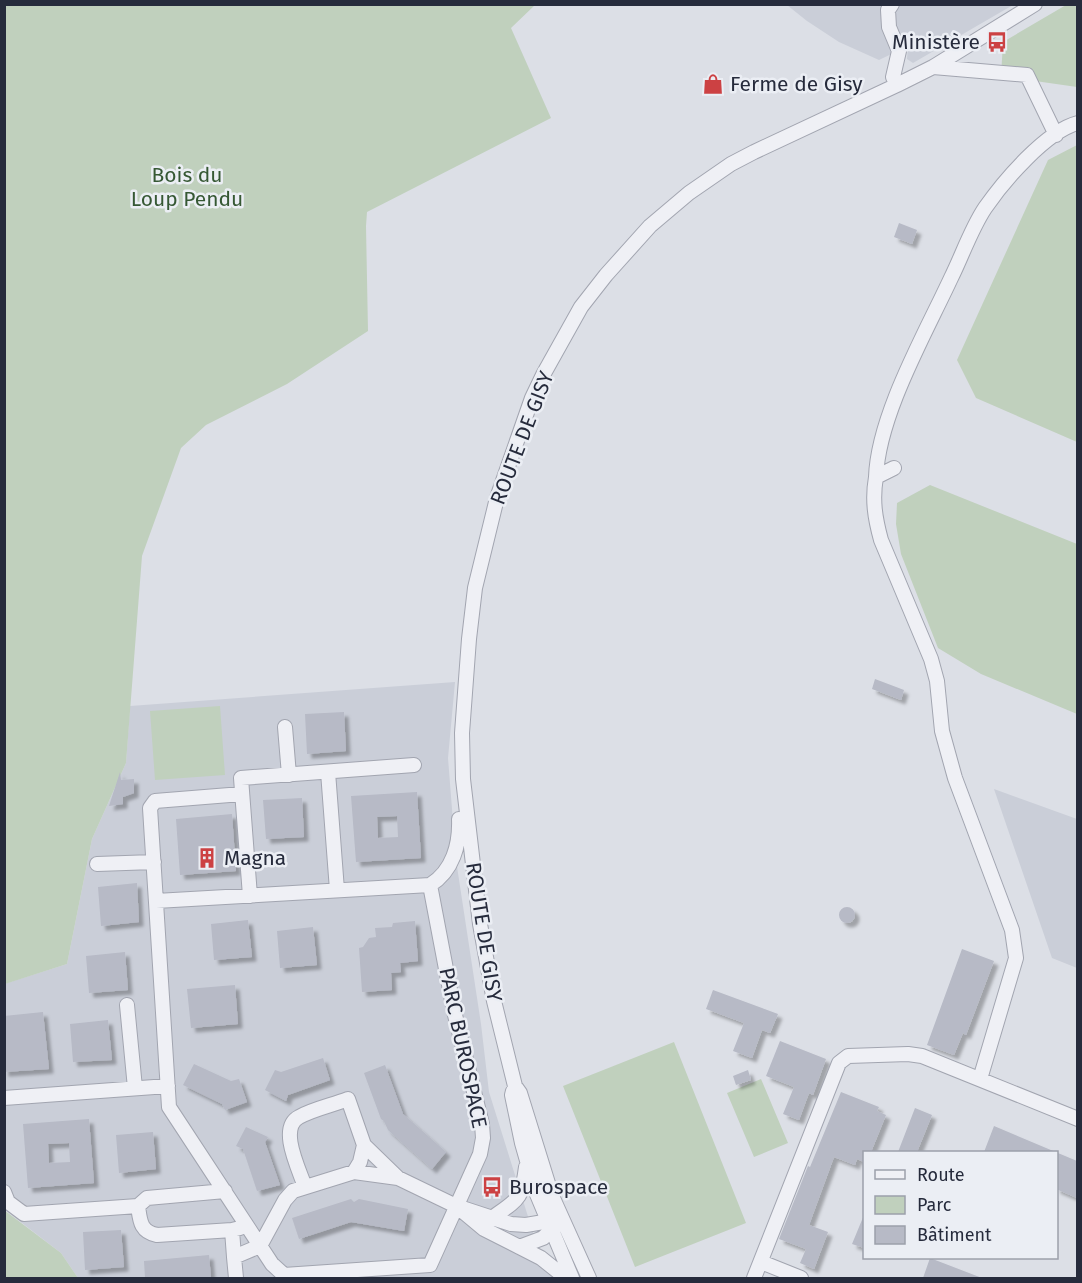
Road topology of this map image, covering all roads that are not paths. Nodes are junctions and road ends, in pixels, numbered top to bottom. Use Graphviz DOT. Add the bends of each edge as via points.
graph roads {
  1 [pos="892,4"];
  2 [pos="1035,4"];
  3 [pos="933,67"];
  4 [pos="895,81"];
  5 [pos="1077,123"];
  6 [pos="1056,135"];
  7 [pos="894,468"];
  8 [pos="876,477"];
  9 [pos="285,727"];
  10 [pos="462,733"];
  11 [pos="414,765"];
  12 [pos="328,772"];
  13 [pos="289,775"];
  14 [pos="242,794"];
  15 [pos="154,862"];
  16 [pos="97,864"];
  17 [pos="430,885"];
  18 [pos="337,890"];
  19 [pos="250,896"];
  20 [pos="156,901"];
  21 [pos="127,1005"];
  22 [pos="980,1079"];
  23 [pos="168,1086"];
  24 [pos="515,1086"];
  25 [pos="135,1088"];
  26 [pos="4,1098"];
  27 [pos="1077,1119"];
  28 [pos="364,1145"];
  29 [pos="526,1159"];
  30 [pos="354,1172"];
  31 [pos="398,1178"];
  32 [pos="305,1187"];
  33 [pos="225,1191"];
  34 [pos="4,1192"];
  35 [pos="138,1206"];
  36 [pos="456,1206"];
  37 [pos="493,1217"];
  38 [pos="554,1224"];
  39 [pos="248,1226"];
  40 [pos="232,1230"];
  41 [pos="260,1246"];
  42 [pos="519,1247"];
  43 [pos="234,1257"];
  44 [pos="760,1262"];
  45 [pos="431,1272"];
  46 [pos="316,1276"];
  47 [pos="284,1277"];
  48 [pos="236,1278"];
  49 [pos="566,1278"];
  50 [pos="572,1278"];
  51 [pos="589,1278"];
  52 [pos="754,1278"];
  53 [pos="801,1278"];
  1 -- 4 [label="street" via="888,10 889,27 899,51"];
  2 -- 3 [label="street, ROUTE DE GISY"];
  3 -- 4 [label="street, ROUTE DE GISY"];
  3 -- 6 [label="street" via="1027,75"];
  4 -- 10 [label="street, ROUTE DE GISY" via="708,179 650,226 581,307 532,398 497,498 476,588"];
  5 -- 6 [label="street"];
  6 -- 8 [label="street" via="1014,171 983,210 903,380 889,417"];
  7 -- 8 [label="street"];
  8 -- 22 [label="street" via="874,508 881,540 931,659 942,731 955,778 1012,930 1016,958"];
  9 -- 13 [label="street"];
  10 -- 17 [label="street" via="457,774 460,836 447,868"];
  10 -- 24 [label="street, ROUTE DE GISY" via="463,779 480,924"];
  11 -- 12 [label="street"];
  12 -- 13 [label="street"];
  12 -- 18 [label="street"];
  13 -- 14 [label="street" via="241,778"];
  14 -- 15 [label="street, PARC BUROSPACE" via="155,801 150,808"];
  14 -- 19 [label="street"];
  15 -- 16 [label="street"];
  15 -- 20 [label="street, PARC BUROSPACE"];
  17 -- 18 [label="street"];
  17 -- 36 [label="street, PARC BUROSPACE" via="454,1011 482,1124 480,1154"];
  18 -- 19 [label="street"];
  19 -- 20 [label="street"];
  20 -- 23 [label="street, PARC BUROSPACE"];
  21 -- 25 [label="street"];
  22 -- 27 [label="street"];
  22 -- 44 [label="street" via="922,1056 848,1056 840,1063"];
  23 -- 25 [label="street"];
  23 -- 33 [label="street, PARC BUROSPACE" via="169,1107"];
  24 -- 29 [label="street, ROUTE DE GISY" via="512,1095"];
  24 -- 38 [label="street, ROUTE DE GISY" via="546,1179"];
  25 -- 26 [label="street"];
  28 -- 30 [label="street"];
  28 -- 31 [label="street"];
  28 -- 32 [label="street" via="348,1099 297,1117 288,1135"];
  29 -- 37 [label="street" via="520,1196"];
  29 -- 38 [label="street, ROUTE DE GISY" via="536,1192"];
  30 -- 31 [label="street"];
  30 -- 32 [label="street"];
  31 -- 36 [label="street"];
  32 -- 41 [label="street" via="288,1195"];
  33 -- 35 [label="street" via="147,1198"];
  33 -- 39 [label="street, PARC BUROSPACE"];
  34 -- 35 [label="street" via="8,1202 24,1214"];
  35 -- 40 [label="street" via="142,1227 150,1234"];
  36 -- 37 [label="street"];
  36 -- 42 [label="street" via="484,1229"];
  36 -- 45 [label="street, PARC BUROSPACE"];
  37 -- 38 [label="street" via="519,1225"];
  38 -- 42 [label="street" via="543,1238"];
  38 -- 50 [label="street, ROUTE DE GISY"];
  38 -- 51 [label="street, ROUTE DE GISY"];
  39 -- 40 [label="street"];
  39 -- 41 [label="street, PARC BUROSPACE"];
  40 -- 43 [label="street"];
  41 -- 43 [label="street"];
  41 -- 47 [label="street, PARC BUROSPACE"];
  42 -- 49 [label="street"];
  43 -- 48 [label="street"];
  44 -- 52 [label="street"];
  44 -- 53 [label="street"];
  45 -- 46 [label="street, PARC BUROSPACE"];
  46 -- 47 [label="street, PARC BUROSPACE"];
}
